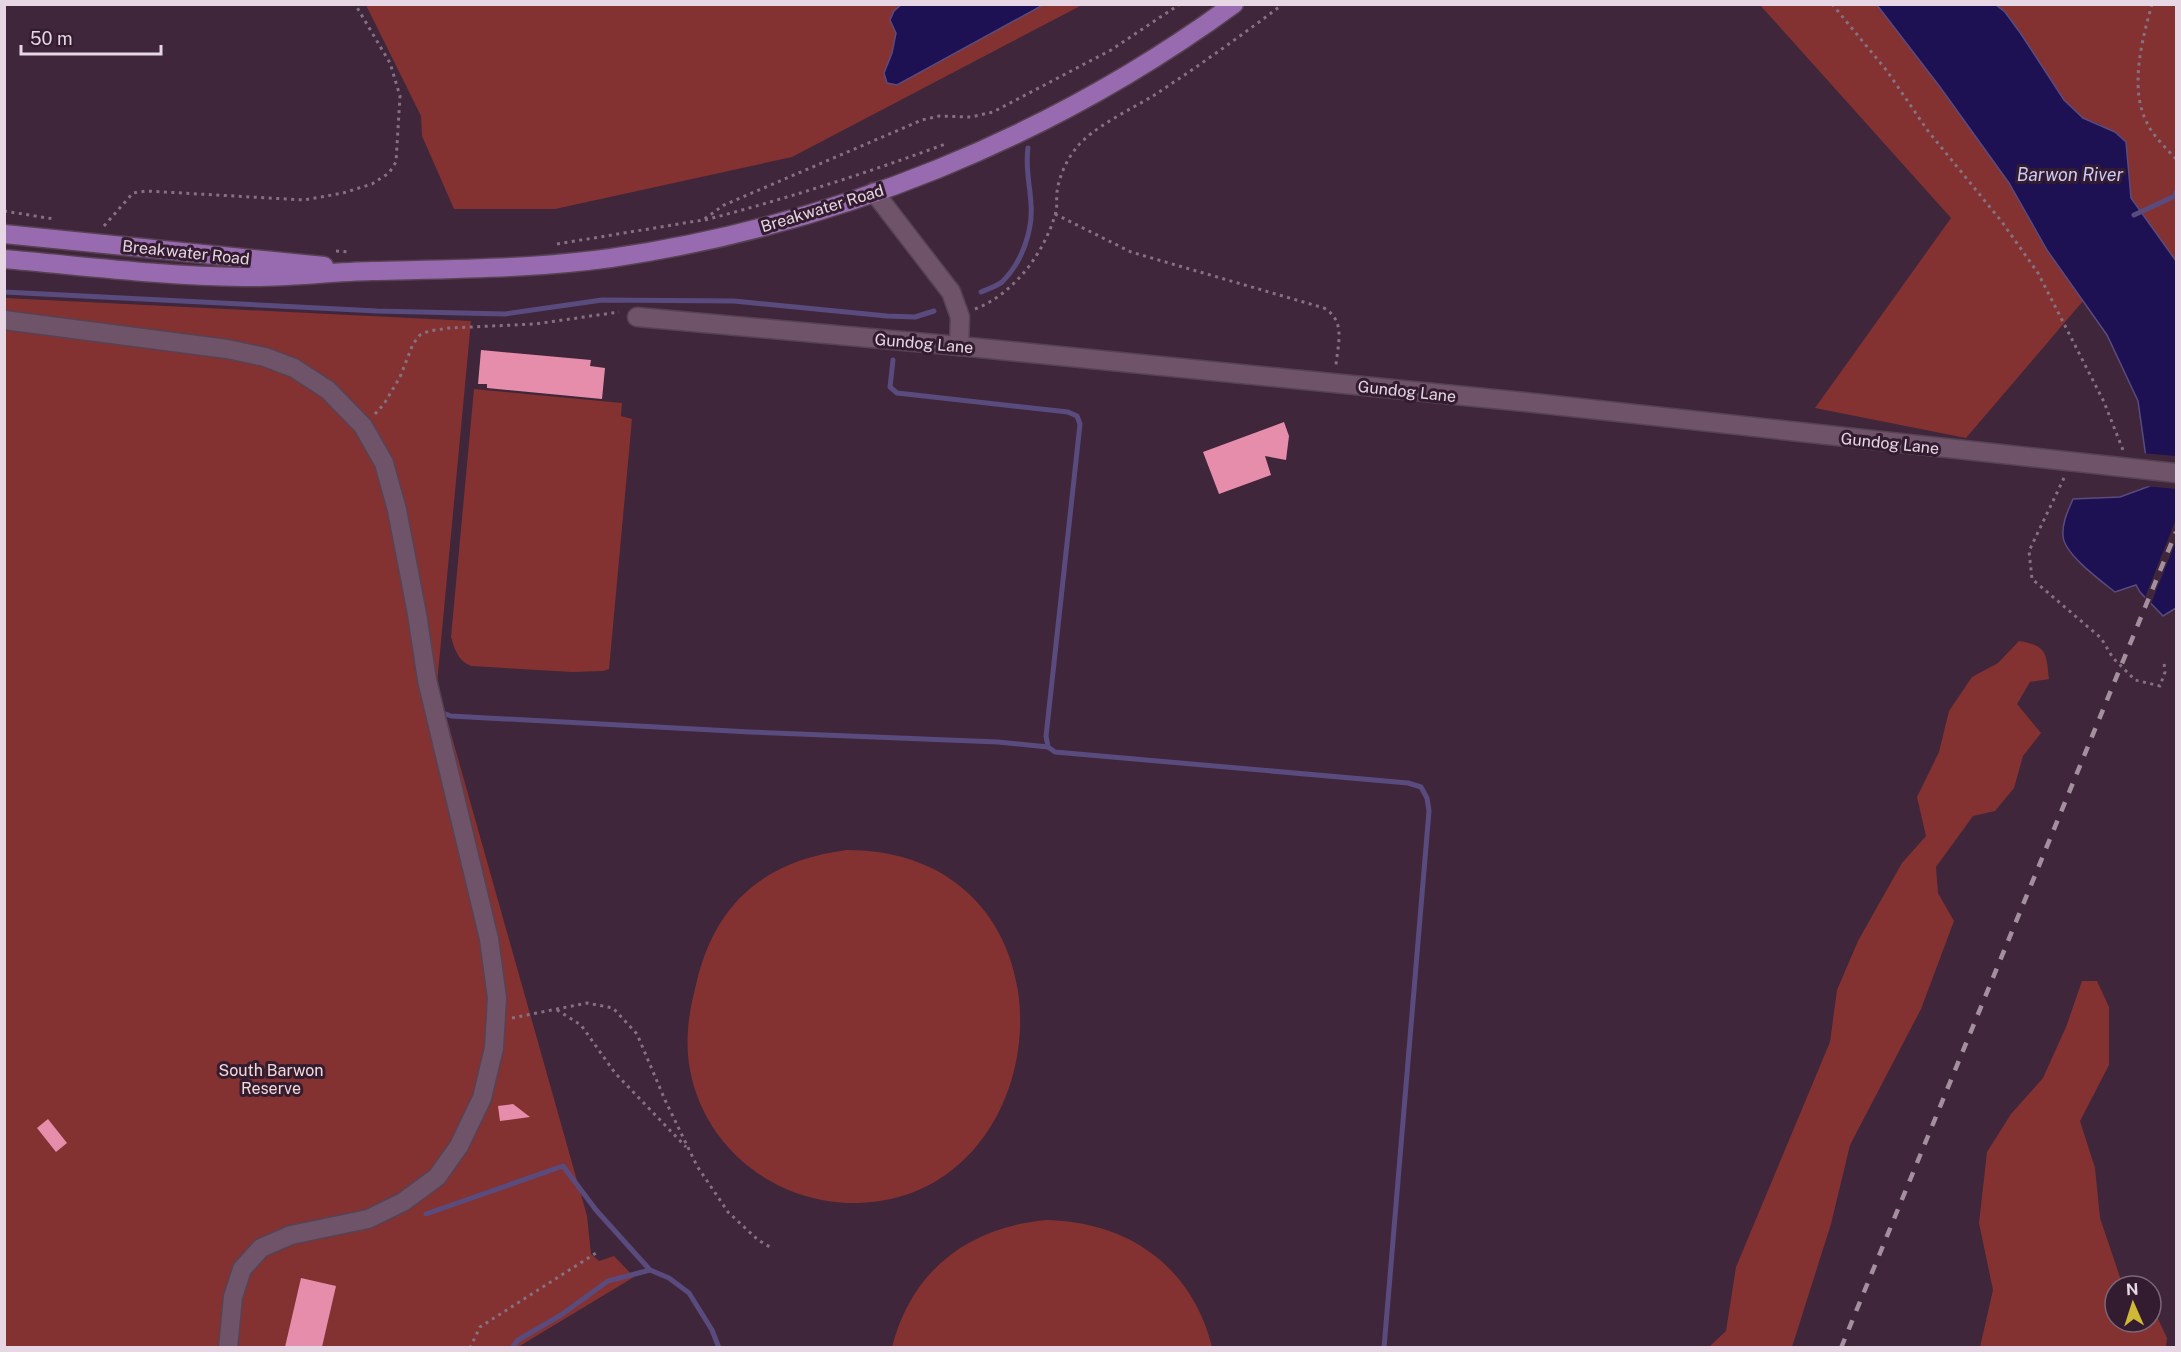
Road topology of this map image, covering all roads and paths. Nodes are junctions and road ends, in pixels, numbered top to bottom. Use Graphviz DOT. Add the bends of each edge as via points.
graph roads {
  1 [pos="355,4"];
  2 [pos="1180,4"];
  3 [pos="1234,4"];
  4 [pos="1283,4"];
  5 [pos="1832,4"];
  6 [pos="2152,4"];
  7 [pos="958,139"];
  8 [pos="2176,159"];
  9 [pos="874,192"];
  10 [pos="1056,214"];
  11 [pos="703,220"];
  12 [pos="115,229"];
  13 [pos="4,234"];
  14 [pos="549,245"];
  15 [pos="333,251"];
  16 [pos="356,253"];
  17 [pos="4,259"];
  18 [pos="367,272"];
  19 [pos="960,315"];
  20 [pos="637,317"];
  21 [pos="4,320"];
  22 [pos="959,346"];
  23 [pos="1334,384"];
  24 [pos="363,426"];
  25 [pos="2124,451"];
  26 [pos="2070,462"];
  27 [pos="2176,473"];
  28 [pos="2164,663"];
  29 [pos="557,1010"];
  30 [pos="496,1017"];
  31 [pos="688,1149"];
  32 [pos="771,1247"];
  33 [pos="596,1253"];
  34 [pos="228,1347"];
  35 [pos="470,1347"];
  1 -- 12 [label="path" via="390,63 400,96 396,162 389,173 372,184 304,200 133,193 104,227"];
  2 -- 11 [label="path" via="1111,50 1002,108 966,118 939,116 922,120 724,205"];
  3 -- 9 [label="main road, Breakwater Road" via="1121,80 1037,124"];
  4 -- 10 [label="path" via="1084,140 1070,157 1060,180"];
  5 -- 25 [label="path" via="2038,273 2104,402"];
  6 -- 8 [label="path" via="2138,68 2140,97 2147,123"];
  7 -- 11 [label="path" via="869,173"];
  9 -- 18 [label="main road, Breakwater Road" via="705,241 609,258 500,269"];
  9 -- 19 [label="street" via="942,278"];
  10 -- 19 [label="path" via="1014,285"];
  10 -- 23 [label="path" via="1121,248 1330,311 1337,320 1339,333"];
  11 -- 14 [label="path"];
  13 -- 18 [label="main road, Breakwater Road"];
  15 -- 16 [label="path"];
  17 -- 18 [label="main road, Breakwater Road" via="241,277"];
  19 -- 22 [label="street"];
  20 -- 22 [label="street, Gundog Lane"];
  20 -- 24 [label="path" via="637,313 622,312 535,324 429,331 413,344 390,395"];
  21 -- 24 [label="street" via="265,357 317,382"];
  22 -- 23 [label="street, Gundog Lane"];
  23 -- 26 [label="street, Gundog Lane"];
  24 -- 30 [label="street" via="384,463 397,510 427,680 489,939"];
  26 -- 27 [label="street, Gundog Lane"];
  26 -- 28 [label="path" via="2029,551 2032,579 2101,638 2135,680 2160,686"];
  29 -- 30 [label="path" via="517,1018"];
  29 -- 31 [label="path" via="581,1025 615,1073"];
  29 -- 31 [label="path" via="587,1004 613,1008 637,1034"];
  30 -- 34 [label="street" via="494,1048 482,1098 459,1146 437,1178 403,1202 368,1219 291,1235 261,1248 242,1269 236,1287"];
  31 -- 32 [label="path" via="728,1212"];
  33 -- 35 [label="path" via="480,1327"];
}
